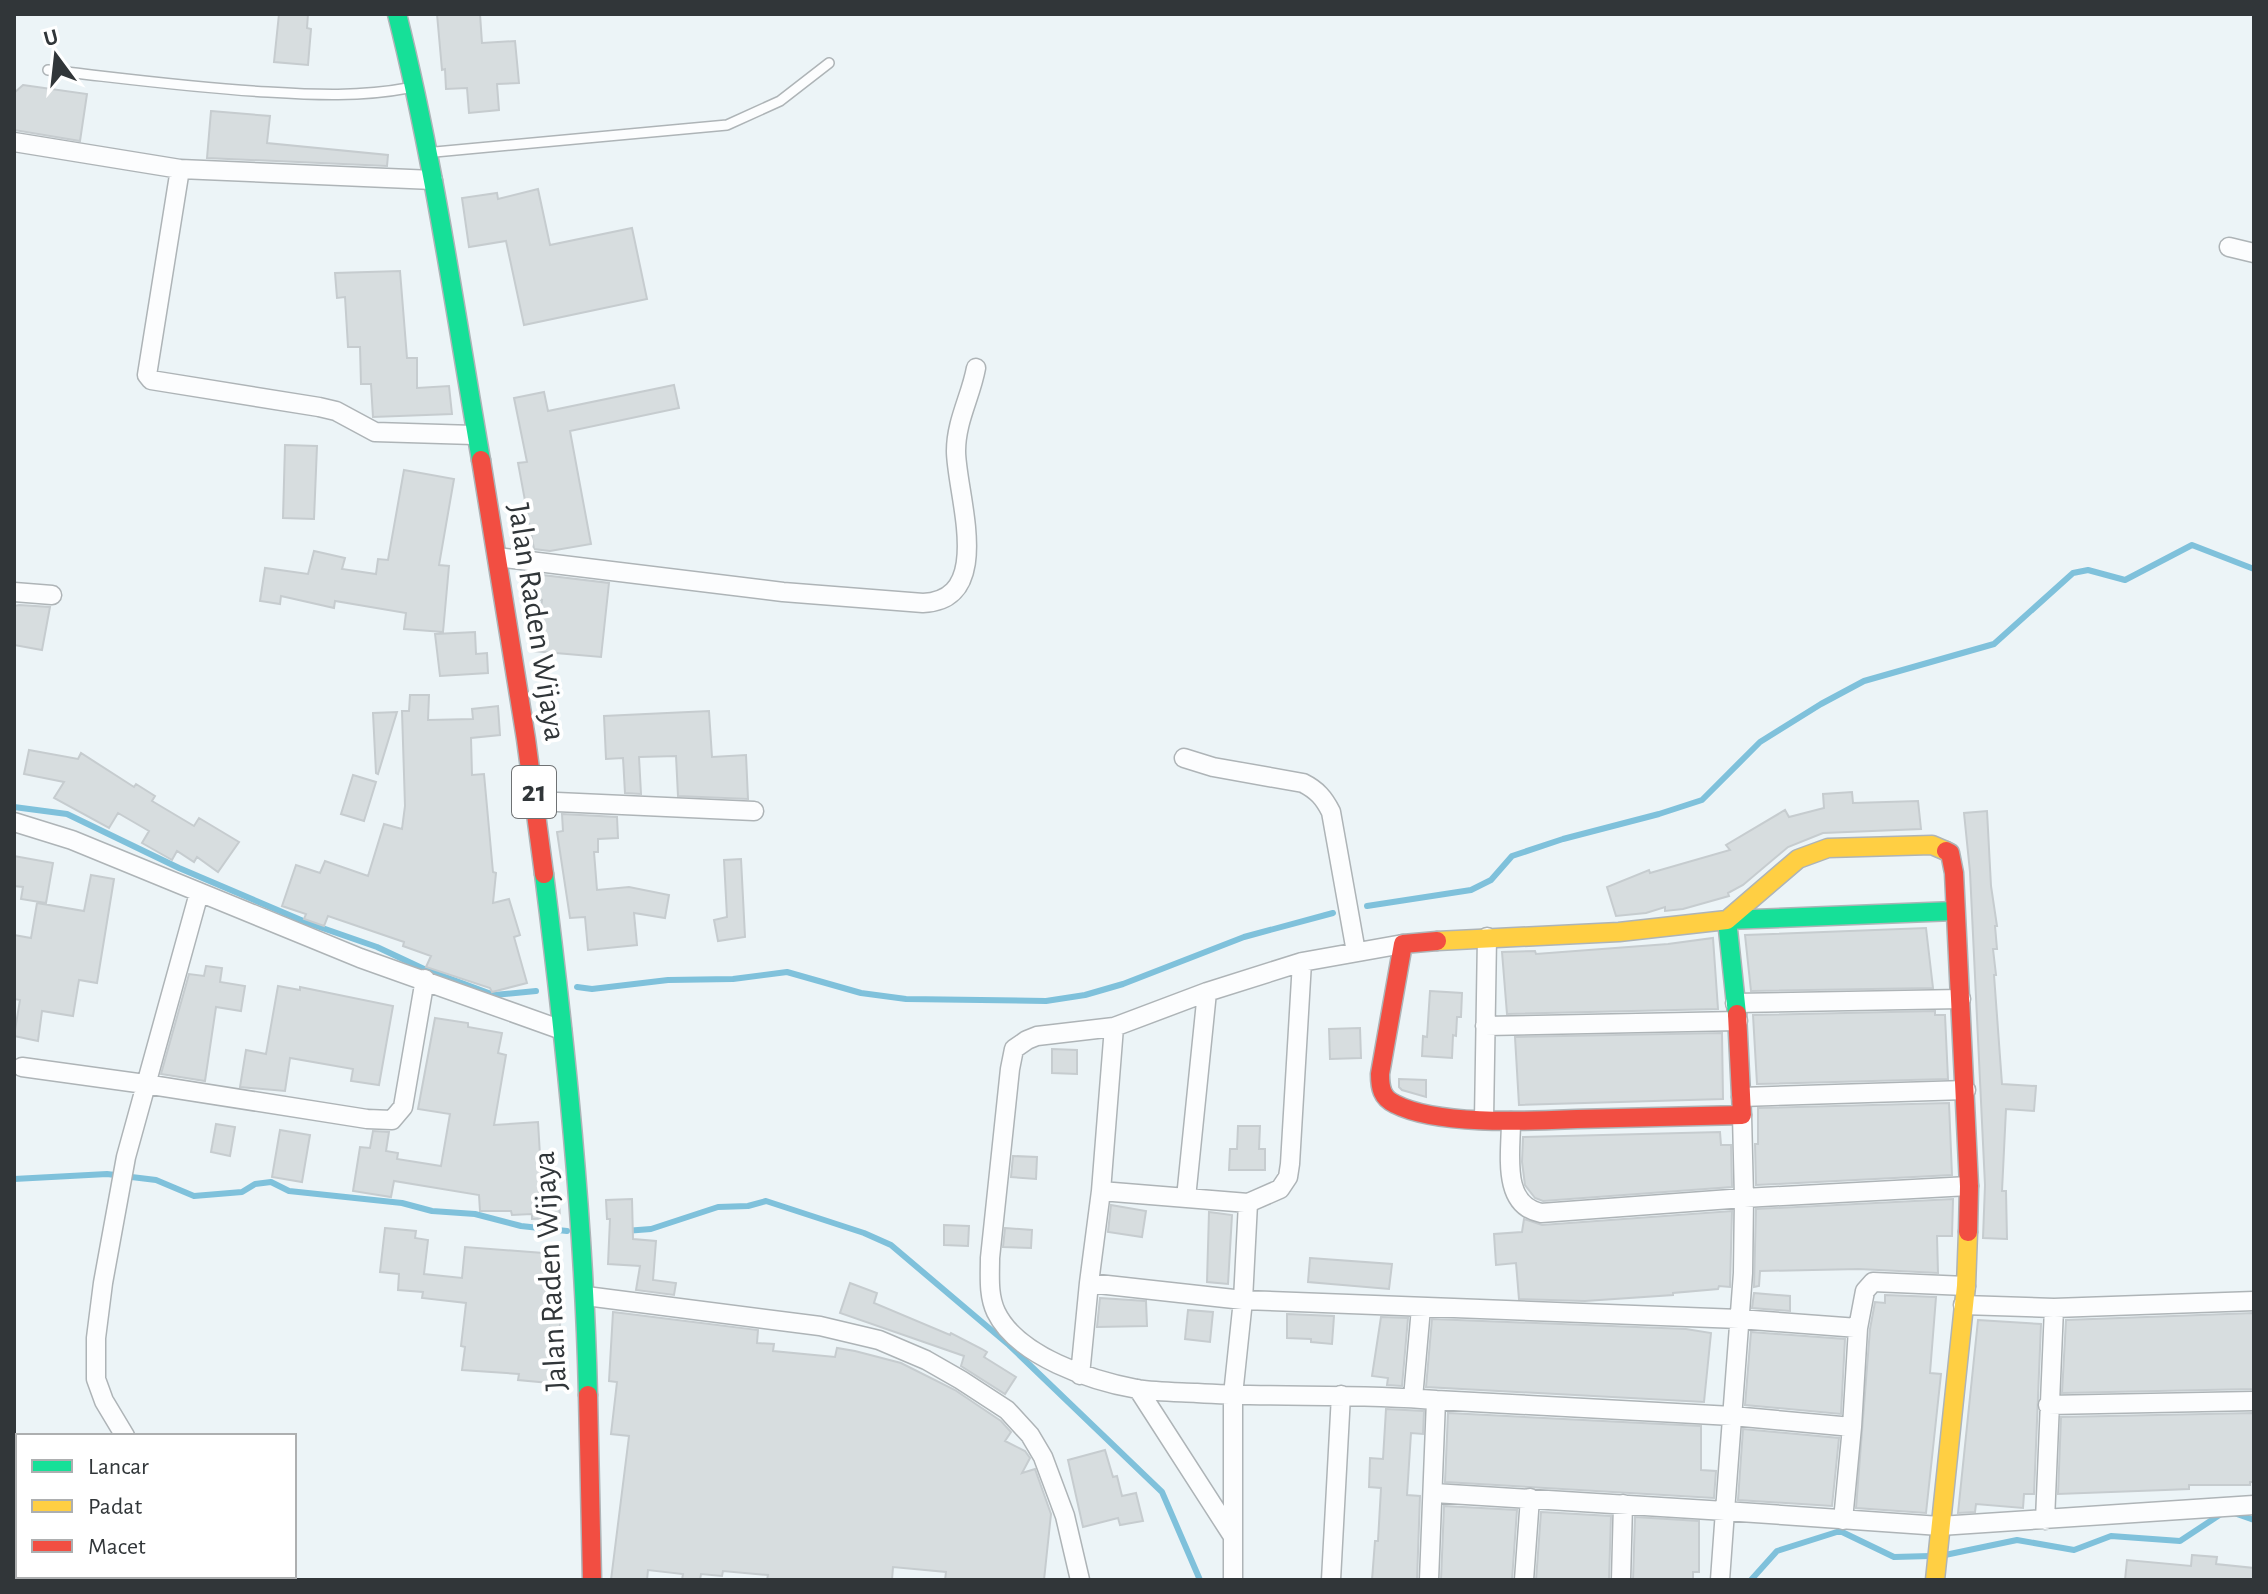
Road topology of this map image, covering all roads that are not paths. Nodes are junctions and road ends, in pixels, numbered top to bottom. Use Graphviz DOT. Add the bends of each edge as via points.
graph roads {
  1 [pos="397,14"];
  2 [pos="829,63"];
  3 [pos="48,70"];
  4 [pos="415,86"];
  5 [pos="14,142"];
  6 [pos="428,153"];
  7 [pos="180,169"];
  8 [pos="433,180"];
  9 [pos="2229,247"];
  10 [pos="2254,253"];
  11 [pos="976,368"];
  12 [pos="474,435"];
  13 [pos="497,557"];
  14 [pos="14,592"];
  15 [pos="52,595"];
  16 [pos="1184,758"];
  17 [pos="535,801"];
  18 [pos="754,811"];
  19 [pos="14,822"];
  20 [pos="199,893"];
  21 [pos="1955,911"];
  22 [pos="1727,920"];
  23 [pos="1487,937"];
  24 [pos="1403,944"];
  25 [pos="1356,952"];
  26 [pos="1302,962"];
  27 [pos="425,979"];
  28 [pos="1207,992"];
  29 [pos="1961,999"];
  30 [pos="1736,1012"];
  31 [pos="1485,1026"];
  32 [pos="1114,1027"];
  33 [pos="562,1030"];
  34 [pos="22,1067"];
  35 [pos="145,1084"];
  36 [pos="1966,1090"];
  37 [pos="1741,1106"];
  38 [pos="1484,1120"];
  39 [pos="1511,1121"];
  40 [pos="1969,1186"];
  41 [pos="1101,1191"];
  42 [pos="1186,1198"];
  43 [pos="1744,1198"];
  44 [pos="1248,1203"];
  45 [pos="1089,1283"];
  46 [pos="586,1296"];
  47 [pos="1964,1296"];
  48 [pos="1243,1300"];
  49 [pos="2254,1301"];
  50 [pos="1421,1308"];
  51 [pos="2054,1308"];
  52 [pos="1739,1319"];
  53 [pos="1858,1328"];
  54 [pos="1080,1375"];
  55 [pos="1138,1389"];
  56 [pos="1233,1395"];
  57 [pos="1341,1395"];
  58 [pos="1413,1398"];
  59 [pos="1436,1400"];
  60 [pos="2254,1401"];
  61 [pos="2048,1405"];
  62 [pos="1732,1416"];
  63 [pos="1852,1427"];
  64 [pos="124,1434"];
  65 [pos="1434,1493"];
  66 [pos="1530,1498"];
  67 [pos="1623,1504"];
  68 [pos="2254,1505"];
  69 [pos="1725,1511"];
  70 [pos="1843,1520"];
  71 [pos="2045,1520"];
  72 [pos="1940,1530"];
  73 [pos="1233,1536"];
  74 [pos="592,1580"];
  75 [pos="1080,1580"];
  76 [pos="1233,1580"];
  77 [pos="1331,1580"];
  78 [pos="1429,1580"];
  79 [pos="1524,1580"];
  80 [pos="1621,1580"];
  81 [pos="1720,1580"];
  82 [pos="1935,1580"];
  1 -- 4 [label="main road, Jalan Raden Wijaya / 21"];
  2 -- 6 [label="lane" via="780,101 727,125"];
  3 -- 4 [label="lane" via="308,95 376,94"];
  4 -- 6 [label="main road, Jalan Raden Wijaya / 21"];
  5 -- 7 [label="street"];
  6 -- 8 [label="main road, Jalan Raden Wijaya / 21"];
  7 -- 8 [label="street"];
  7 -- 12 [label="street" via="147,375 151,380 319,407 375,432"];
  8 -- 12 [label="main road, Jalan Raden Wijaya / 21"];
  9 -- 10 [label="street"];
  11 -- 13 [label="street" via="957,428 967,553 956,587 943,600 783,592"];
  12 -- 13 [label="main road, Jalan Raden Wijaya / 21"];
  13 -- 17 [label="main road, Jalan Raden Wijaya / 21"];
  14 -- 15 [label="street"];
  16 -- 25 [label="street" via="1303,783 1325,799"];
  17 -- 18 [label="street"];
  17 -- 33 [label="main road, Jalan Raden Wijaya / 21"];
  19 -- 20 [label="street"];
  20 -- 27 [label="street"];
  20 -- 35 [label="street"];
  21 -- 22 [label="main road"];
  21 -- 22 [label="main road" via="1950,853 1932,845 1828,848 1798,859"];
  21 -- 29 [label="main road"];
  22 -- 23 [label="main road" via="1619,932"];
  22 -- 30 [label="main road"];
  23 -- 24 [label="main road"];
  23 -- 31 [label="street"];
  24 -- 25 [label="street"];
  24 -- 38 [label="main road" via="1380,1074 1384,1097 1407,1110"];
  25 -- 26 [label="street"];
  26 -- 28 [label="street"];
  26 -- 44 [label="street" via="1288,1177 1273,1194"];
  27 -- 33 [label="street"];
  27 -- 35 [label="street" via="403,1107 392,1120"];
  28 -- 32 [label="street"];
  28 -- 42 [label="street"];
  29 -- 30 [label="street"];
  29 -- 36 [label="main road"];
  30 -- 31 [label="street"];
  30 -- 37 [label="main road"];
  31 -- 38 [label="street"];
  32 -- 41 [label="street"];
  32 -- 54 [label="street" via="1037,1036 1014,1049 990,1258 991,1298 1004,1325"];
  33 -- 46 [label="main road, Jalan Raden Wijaya / 21"];
  34 -- 35 [label="street"];
  35 -- 64 [label="street" via="103,1283 95,1372 104,1401"];
  36 -- 37 [label="street"];
  36 -- 40 [label="main road"];
  37 -- 39 [label="main road"];
  37 -- 43 [label="street"];
  38 -- 39 [label="main road"];
  39 -- 43 [label="street" via="1511,1181 1529,1211"];
  40 -- 43 [label="street"];
  40 -- 47 [label="main road"];
  41 -- 42 [label="street"];
  41 -- 45 [label="street"];
  42 -- 44 [label="street"];
  43 -- 52 [label="street"];
  44 -- 48 [label="street"];
  45 -- 48 [label="street"];
  45 -- 54 [label="street"];
  46 -- 74 [label="main road, Jalan Raden Wijaya / 21"];
  46 -- 75 [label="street" via="820,1326 879,1340 961,1380 1007,1410 1030,1435 1065,1516"];
  47 -- 51 [label="street"];
  47 -- 53 [label="street" via="1873,1282 1864,1295"];
  47 -- 72 [label="main road"];
  48 -- 50 [label="street"];
  48 -- 56 [label="street"];
  49 -- 51 [label="street"];
  50 -- 52 [label="street"];
  50 -- 58 [label="street"];
  51 -- 61 [label="street"];
  52 -- 53 [label="street"];
  52 -- 62 [label="street"];
  53 -- 63 [label="street"];
  54 -- 55 [label="street"];
  55 -- 56 [label="street"];
  55 -- 73 [label="street"];
  56 -- 57 [label="street"];
  56 -- 73 [label="street"];
  57 -- 58 [label="street"];
  57 -- 77 [label="street"];
  58 -- 59 [label="street"];
  59 -- 62 [label="street"];
  59 -- 65 [label="street"];
  60 -- 61 [label="street"];
  61 -- 71 [label="street"];
  62 -- 63 [label="street"];
  62 -- 69 [label="street"];
  63 -- 70 [label="street"];
  65 -- 66 [label="street"];
  65 -- 78 [label="street"];
  66 -- 67 [label="street"];
  66 -- 79 [label="street"];
  67 -- 69 [label="street"];
  67 -- 80 [label="street"];
  68 -- 71 [label="street"];
  69 -- 70 [label="street"];
  69 -- 81 [label="street"];
  70 -- 72 [label="street"];
  71 -- 72 [label="street"];
  72 -- 82 [label="main road"];
  73 -- 76 [label="street"];
}
